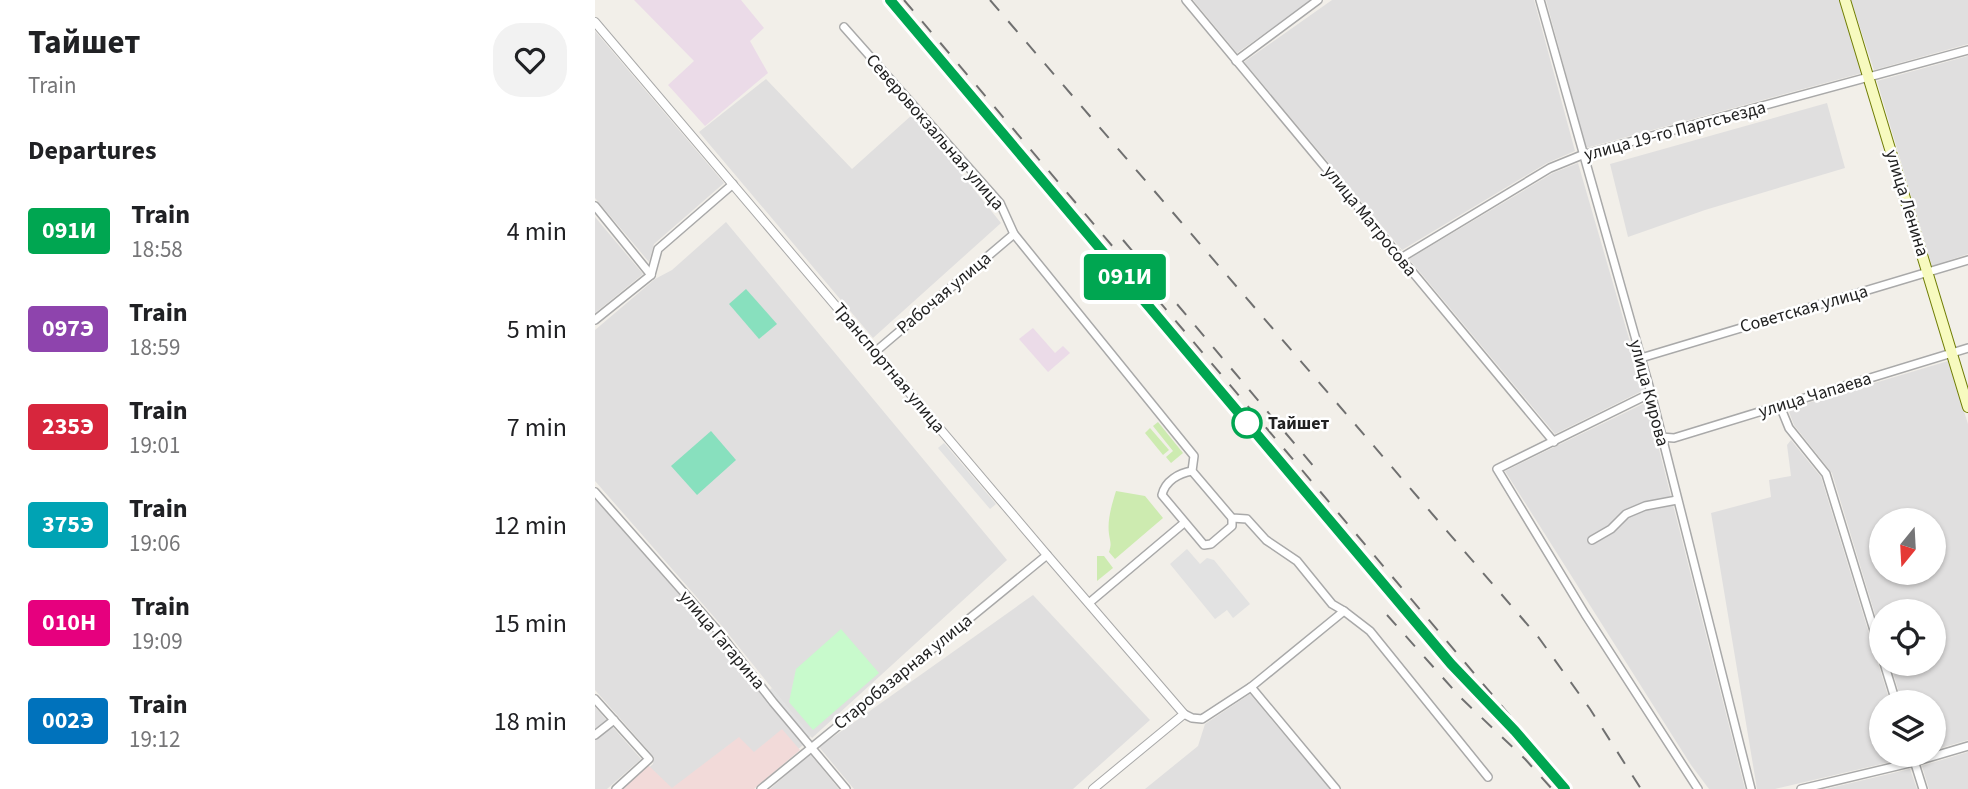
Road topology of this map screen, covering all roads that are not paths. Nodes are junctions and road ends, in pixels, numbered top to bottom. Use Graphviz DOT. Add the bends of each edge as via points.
graph roads {
  1 [pos="1186,0"];
  2 [pos="1318,0"];
  3 [pos="1540,0"];
  4 [pos="1845,0"];
  5 [pos="595,22"];
  6 [pos="843,27"];
  7 [pos="1968,50"];
  8 [pos="1236,61"];
  9 [pos="1870,77"];
  10 [pos="1582,155"];
  11 [pos="733,184"];
  12 [pos="595,206"];
  13 [pos="1014,234"];
  14 [pos="1401,258"];
  15 [pos="1968,260"];
  16 [pos="1928,273"];
  17 [pos="651,275"];
  18 [pos="598,318"];
  19 [pos="1968,348"];
  20 [pos="875,352"];
  21 [pos="1952,353"];
  22 [pos="1641,358"];
  23 [pos="1651,393"];
  24 [pos="1780,406"];
  25 [pos="1968,407"];
  26 [pos="1661,437"];
  27 [pos="1554,442"];
  28 [pos="1192,471"];
  29 [pos="595,492"];
  30 [pos="1677,499"];
  31 [pos="1233,519"];
  32 [pos="1184,523"];
  33 [pos="1592,540"];
  34 [pos="1047,555"];
  35 [pos="1089,603"];
  36 [pos="1344,611"];
  37 [pos="1869,614"];
  38 [pos="1251,687"];
  39 [pos="595,699"];
  40 [pos="1184,714"];
  41 [pos="614,720"];
  42 [pos="595,735"];
  43 [pos="811,746"];
  44 [pos="1968,746"];
  45 [pos="1946,751"];
  46 [pos="1880,767"];
  47 [pos="1916,767"];
  48 [pos="1488,777"];
  49 [pos="616,789"];
  50 [pos="761,789"];
  51 [pos="846,789"];
  52 [pos="1093,789"];
  53 [pos="1336,789"];
  54 [pos="1698,789"];
  55 [pos="1751,789"];
  56 [pos="1801,789"];
  57 [pos="1923,789"];
  1 -- 8 [label="street, улица Матросова"];
  2 -- 8 [label="street"];
  3 -- 10 [label="street, улица Кирова"];
  4 -- 9 [label="main road, улица Ленина"];
  5 -- 11 [label="street, Транспортная улица"];
  6 -- 13 [label="street, Северовокзальная улица" via="1000,203"];
  7 -- 9 [label="street, улица 19-го Партсъезда"];
  8 -- 14 [label="street, улица Матросова"];
  9 -- 10 [label="street, улица 19-го Партсъезда"];
  9 -- 16 [label="main road, улица Ленина"];
  10 -- 14 [label="street, улица 19-го Партсъезда" via="1550,167"];
  10 -- 22 [label="street, улица Кирова"];
  11 -- 17 [label="street" via="658,249"];
  11 -- 20 [label="street, Транспортная улица"];
  12 -- 17 [label="street"];
  13 -- 20 [label="street, Рабочая улица"];
  13 -- 28 [label="street, Северовокзальная улица" via="1194,456"];
  14 -- 27 [label="street, улица Матросова"];
  15 -- 16 [label="street, Советская улица"];
  16 -- 21 [label="main road, улица Ленина"];
  16 -- 22 [label="street, Советская улица"];
  17 -- 18 [label="street"];
  19 -- 21 [label="street, улица Чапаева"];
  20 -- 34 [label="street, Транспортная улица"];
  21 -- 24 [label="street, улица Чапаева"];
  21 -- 25 [label="main road, улица Ленина"];
  22 -- 23 [label="street, улица Кирова"];
  23 -- 26 [label="street, улица Кирова"];
  23 -- 27 [label="street"];
  24 -- 26 [label="street, улица Чапаева" via="1674,439"];
  24 -- 37 [label="street" via="1789,428 1826,474"];
  26 -- 30 [label="street, улица Кирова"];
  27 -- 54 [label="street" via="1497,469"];
  28 -- 31 [label="street, Северовокзальная улица"];
  28 -- 32 [label="street" via="1180,473 1162,495"];
  29 -- 43 [label="street, улица Гагарина" via="717,629"];
  30 -- 33 [label="street" via="1626,514"];
  30 -- 55 [label="street, улица Кирова"];
  31 -- 32 [label="street" via="1232,526 1204,545"];
  31 -- 36 [label="street, Северовокзальная улица" via="1247,519 1266,540 1297,561 1332,604"];
  32 -- 35 [label="street"];
  34 -- 35 [label="street, Транспортная улица"];
  34 -- 43 [label="street, Старобазарная улица"];
  35 -- 40 [label="street, Транспортная улица"];
  36 -- 38 [label="street"];
  36 -- 48 [label="street, Северовокзальная улица" via="1370,631"];
  38 -- 40 [label="street" via="1202,719"];
  38 -- 53 [label="street"];
  39 -- 41 [label="street"];
  40 -- 52 [label="street"];
  41 -- 42 [label="street"];
  41 -- 49 [label="street" via="649,759"];
  43 -- 50 [label="street, Старобазарная улица"];
  43 -- 51 [label="street, улица Гагарина"];
  44 -- 45 [label="street"];
  46 -- 56 [label="street"];
  47 -- 57 [label="street"];
}
